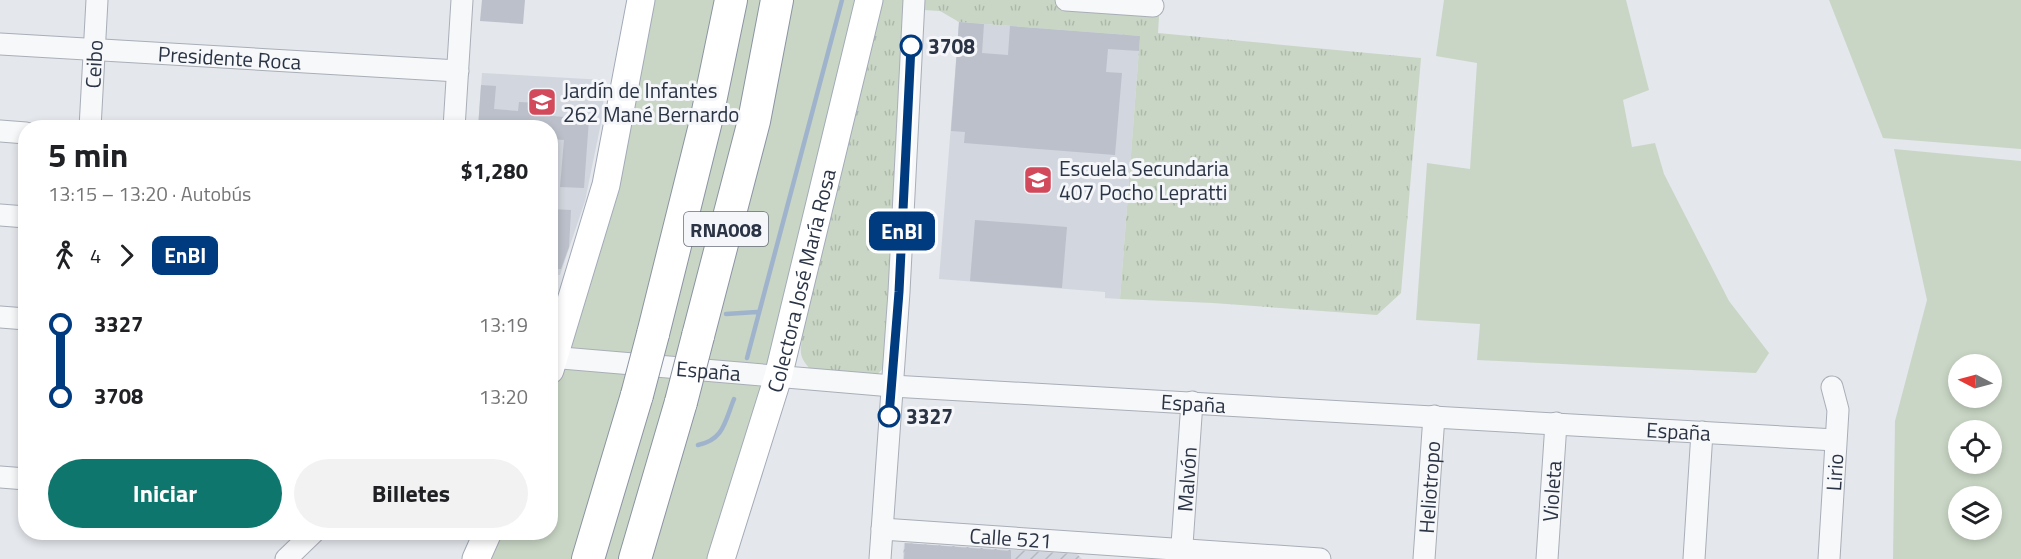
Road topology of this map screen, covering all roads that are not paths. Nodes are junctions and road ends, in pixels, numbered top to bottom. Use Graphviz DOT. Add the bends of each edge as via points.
graph roads {
  1 [pos="97,0"];
  2 [pos="462,0"];
  3 [pos="641,0"];
  4 [pos="717,0"];
  5 [pos="731,0"];
  6 [pos="777,0"];
  7 [pos="796,0"];
  8 [pos="868,0"];
  9 [pos="914,0"];
  10 [pos="1066,0"];
  11 [pos="1153,6"];
  12 [pos="0,44"];
  13 [pos="94,50"];
  14 [pos="458,71"];
  15 [pos="90,120"];
  16 [pos="455,120"];
  17 [pos="706,121"];
  18 [pos="754,121"];
  19 [pos="0,131"];
  20 [pos="18,132"];
  21 [pos="0,215"];
  22 [pos="18,216"];
  23 [pos="0,317"];
  24 [pos="18,318"];
  25 [pos="558,342"];
  26 [pos="558,362"];
  27 [pos="778,377"];
  28 [pos="892,386"];
  29 [pos="1832,387"];
  30 [pos="1192,402"];
  31 [pos="1434,416"];
  32 [pos="1556,423"];
  33 [pos="1702,432"];
  34 [pos="1835,440"];
  35 [pos="0,477"];
  36 [pos="18,478"];
  37 [pos="882,529"];
  38 [pos="306,540"];
  39 [pos="484,540"];
  40 [pos="1101,551"];
  41 [pos="1181,554"];
  42 [pos="1265,557"];
  43 [pos="286,559"];
  44 [pos="476,559"];
  45 [pos="588,559"];
  46 [pos="635,559"];
  47 [pos="721,559"];
  48 [pos="880,559"];
  49 [pos="1320,559"];
  50 [pos="1424,559"];
  51 [pos="1547,559"];
  52 [pos="1694,559"];
  53 [pos="1828,559"];
  1 -- 13 [label="street, Ceibo"];
  2 -- 14 [label="street"];
  3 -- 25 [label="main road" via="606,185"];
  4 -- 17 [label="highway"];
  5 -- 17 [label="highway, RNA008"];
  6 -- 18 [label="highway, RNA008"];
  7 -- 18 [label="highway"];
  8 -- 27 [label="main road, Colectora José María Rosa"];
  9 -- 28 [label="street"];
  10 -- 11 [label="street"];
  12 -- 13 [label="street, Presidente Roca"];
  13 -- 14 [label="street, Presidente Roca"];
  13 -- 15 [label="street, Ceibo"];
  14 -- 16 [label="street"];
  17 -- 45 [label="highway, RNA008, bridge" via="637,395"];
  18 -- 46 [label="highway, RNA008, bridge" via="681,402"];
  19 -- 20 [label="street"];
  21 -- 22 [label="street"];
  23 -- 24 [label="street"];
  26 -- 27 [label="street, España"];
  27 -- 28 [label="street, España"];
  27 -- 47 [label="main road, Colectora José María Rosa"];
  28 -- 30 [label="street, España"];
  28 -- 37 [label="street"];
  29 -- 34 [label="street, Lirio" via="1838,410"];
  30 -- 31 [label="street, España"];
  30 -- 41 [label="street, Malvón"];
  31 -- 32 [label="street, España"];
  31 -- 50 [label="street, Heliotropo"];
  32 -- 33 [label="street, España"];
  32 -- 51 [label="street, Violeta"];
  33 -- 34 [label="street, España"];
  33 -- 52 [label="street"];
  34 -- 53 [label="street, Lirio"];
  35 -- 36 [label="street"];
  37 -- 40 [label="street, Calle 521"];
  37 -- 48 [label="street"];
  38 -- 43 [label="street"];
  39 -- 44 [label="main road"];
  40 -- 41 [label="street, Calle 521"];
  41 -- 42 [label="street, Calle 521"];
  42 -- 49 [label="street, Calle 521"];
}
